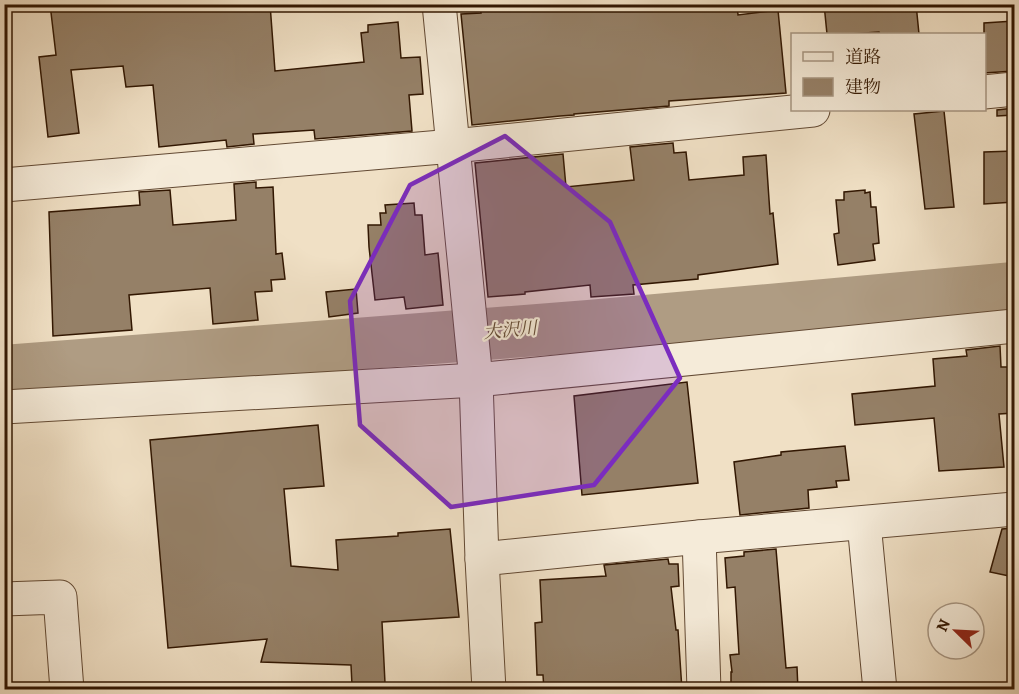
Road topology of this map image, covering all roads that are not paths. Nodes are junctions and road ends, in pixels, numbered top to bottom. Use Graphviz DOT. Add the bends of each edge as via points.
graph roads {
  1 [pos="439,4"];
  2 [pos="1014,89"];
  3 [pos="986,92"];
  4 [pos="803,111"];
  5 [pos="453,146"];
  6 [pos="4,184"];
  7 [pos="1014,327"];
  8 [pos="476,380"];
  9 [pos="4,407"];
  10 [pos="1014,509"];
  11 [pos="864,523"];
  12 [pos="699,537"];
  13 [pos="482,559"];
  14 [pos="4,599"];
  15 [pos="67,690"];
  16 [pos="489,690"];
  17 [pos="704,690"];
  18 [pos="880,690"];
  1 -- 5 [label="street"];
  2 -- 3 [label="street"];
  4 -- 5 [label="street"];
  5 -- 6 [label="street"];
  5 -- 8 [label="street"];
  7 -- 8 [label="street"];
  8 -- 9 [label="street"];
  8 -- 13 [label="street"];
  10 -- 11 [label="street"];
  11 -- 12 [label="street"];
  11 -- 18 [label="street"];
  12 -- 13 [label="street"];
  12 -- 17 [label="street"];
  13 -- 16 [label="street"];
  14 -- 15 [label="street" via="60,597"];
}
